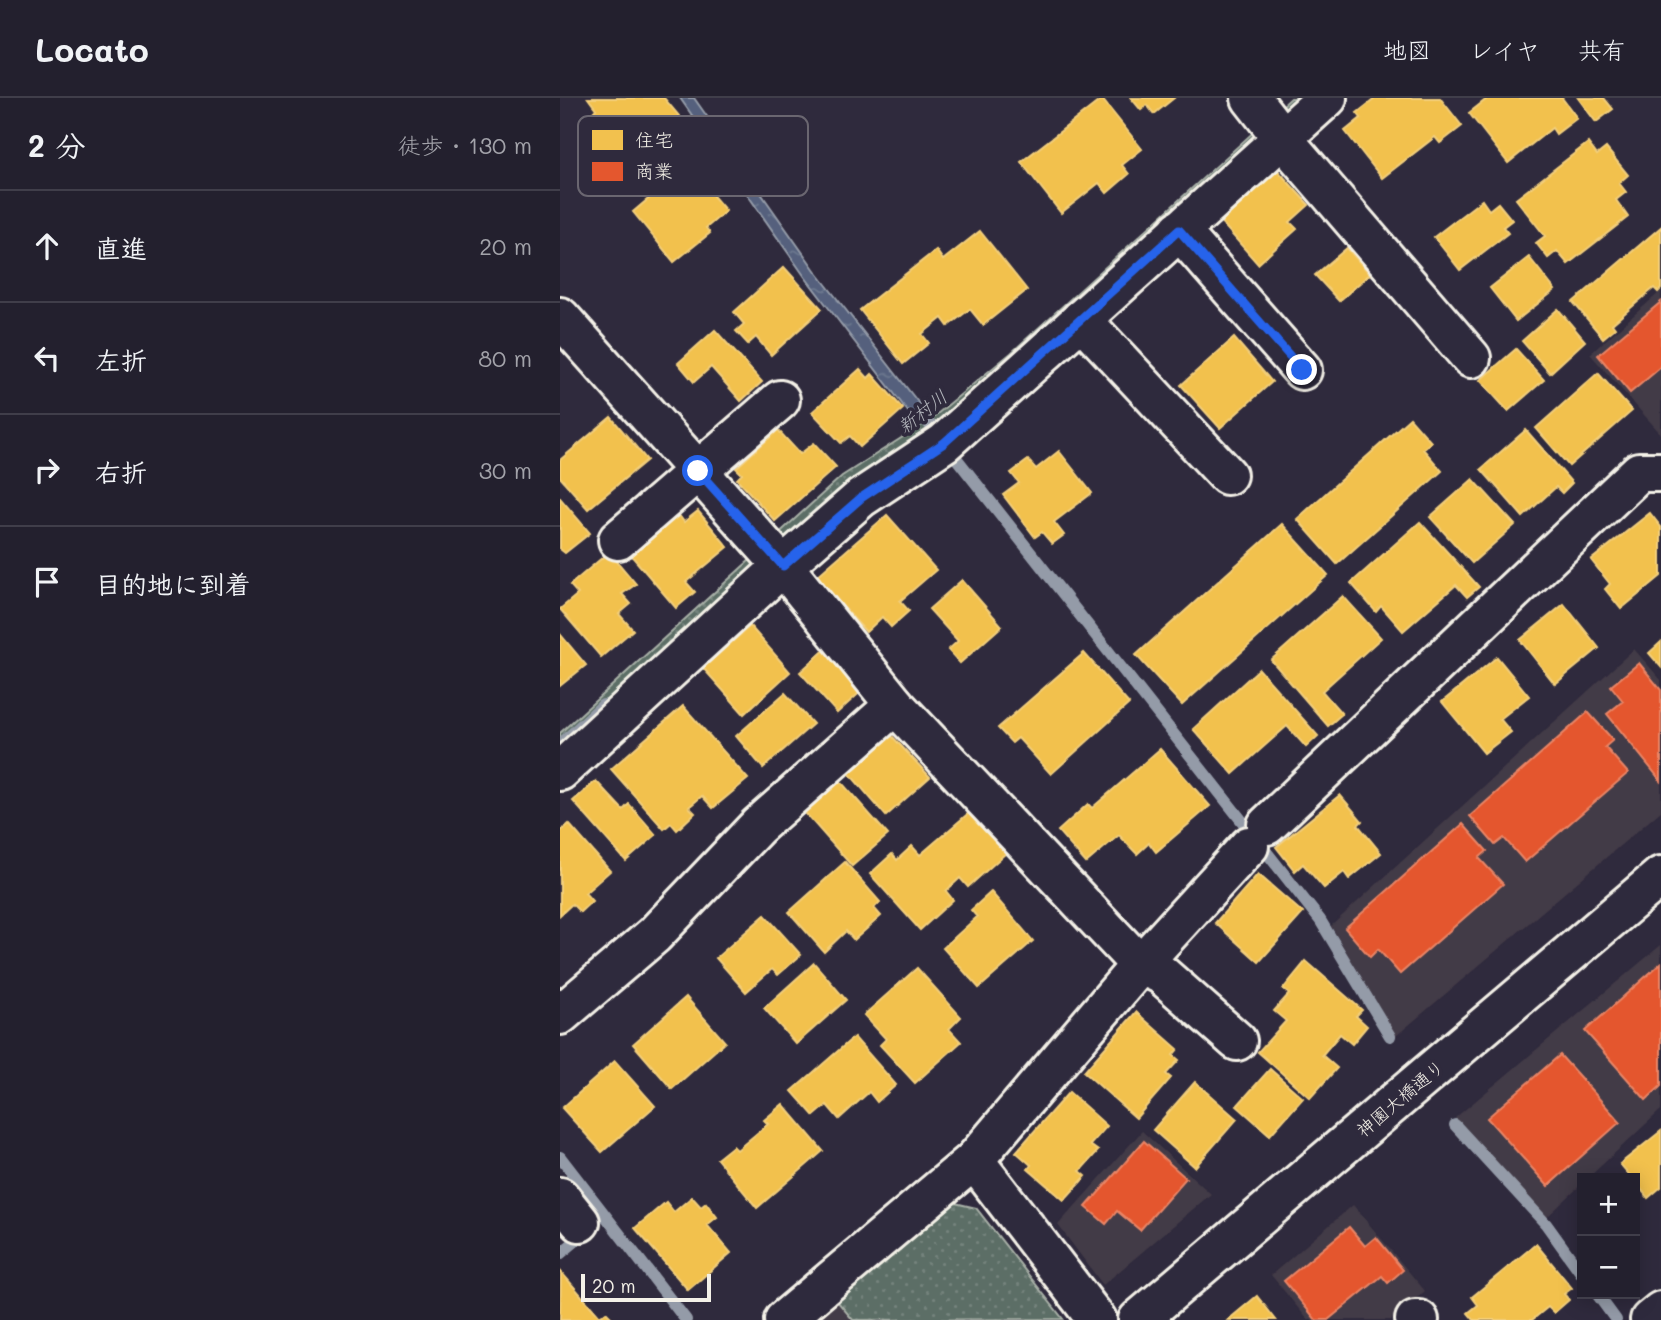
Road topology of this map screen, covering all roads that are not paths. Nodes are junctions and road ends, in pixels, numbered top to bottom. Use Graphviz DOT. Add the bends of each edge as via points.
graph roads {
  1 [pos="1327,98"];
  2 [pos="1269,120"];
  3 [pos="1179,230"];
  4 [pos="560,317"];
  5 [pos="1081,319"];
  6 [pos="1471,358"];
  7 [pos="1302,370"];
  8 [pos="780,400"];
  9 [pos="698,471"];
  10 [pos="1661,472"];
  11 [pos="1227,475"];
  12 [pos="618,540"];
  13 [pos="771,553"];
  14 [pos="895,705"];
  15 [pos="560,771"];
  16 [pos="1661,876"];
  17 [pos="1140,965"];
  18 [pos="560,1015"];
  19 [pos="1237,1041"];
  20 [pos="974,1160"];
  21 [pos="1661,1311"];
  22 [pos="783,1320"];
  23 [pos="1097,1320"];
  24 [pos="1138,1320"];
  25 [pos="1650,1320"];
  1 -- 2 [label="street"];
  2 -- 3 [label="street"];
  2 -- 6 [label="street"];
  3 -- 5 [label="street"];
  3 -- 7 [label="street"];
  4 -- 9 [label="street"];
  5 -- 11 [label="street"];
  5 -- 13 [label="street" via="944,443"];
  8 -- 9 [label="street"];
  9 -- 12 [label="street"];
  9 -- 13 [label="street"];
  10 -- 17 [label="street" via="1639,472 1258,836"];
  13 -- 14 [label="street"];
  13 -- 15 [label="street"];
  14 -- 17 [label="street"];
  14 -- 18 [label="street" via="758,826 653,934"];
  16 -- 24 [label="street, 神園大橋通り"];
  17 -- 19 [label="street" via="1161,974"];
  17 -- 20 [label="street"];
  20 -- 22 [label="street"];
  20 -- 23 [label="street"];
  21 -- 25 [label="street"];
}
